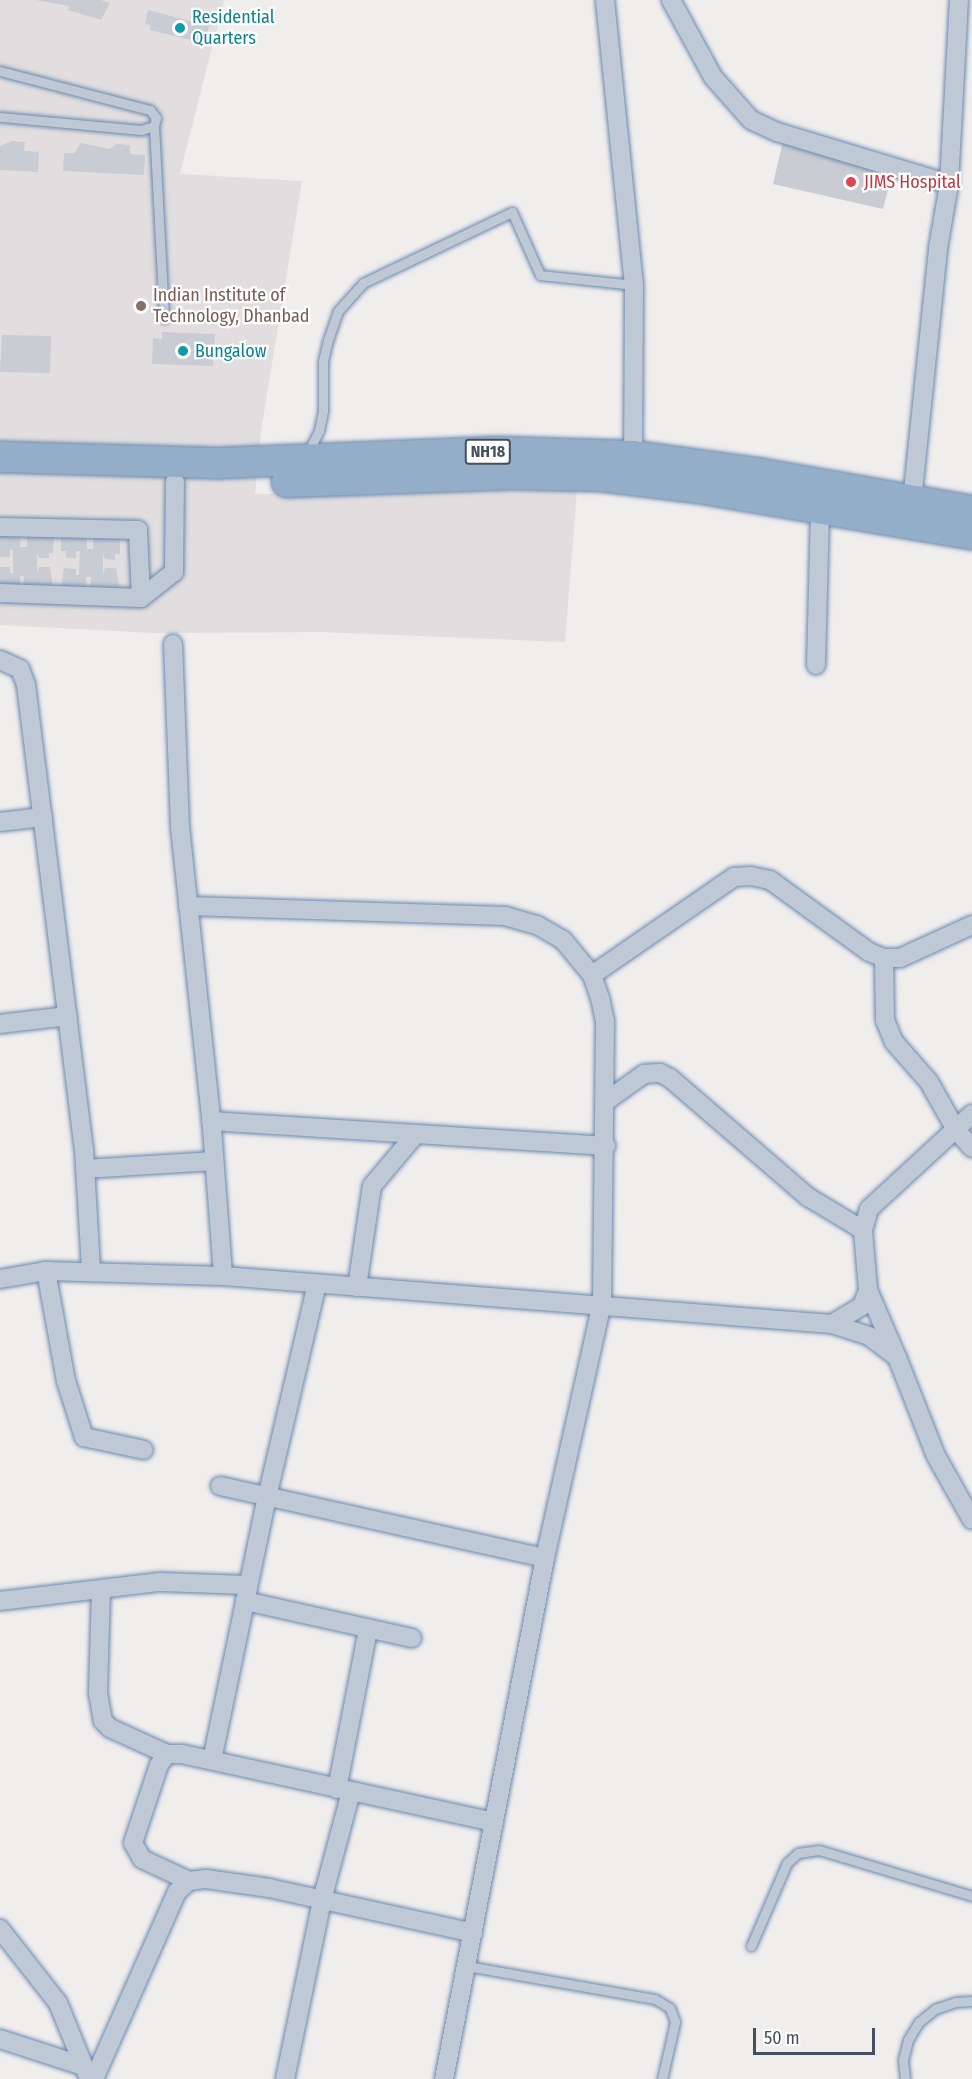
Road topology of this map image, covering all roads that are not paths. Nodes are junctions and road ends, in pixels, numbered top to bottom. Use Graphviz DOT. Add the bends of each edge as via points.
graph roads {
  1 [pos="605,0"];
  2 [pos="671,0"];
  3 [pos="959,0"];
  4 [pos="0,71"];
  5 [pos="963,102"];
  6 [pos="0,117"];
  7 [pos="154,126"];
  8 [pos="949,184"];
  9 [pos="634,285"];
  10 [pos="164,318"];
  11 [pos="633,456"];
  12 [pos="0,457"];
  13 [pos="303,461"];
  14 [pos="0,478"];
  15 [pos="175,482"];
  16 [pos="912,501"];
  17 [pos="820,508"];
  18 [pos="972,511"];
  19 [pos="0,527"];
  20 [pos="972,534"];
  21 [pos="0,593"];
  22 [pos="141,597"];
  23 [pos="173,644"];
  24 [pos="0,660"];
  25 [pos="816,665"];
  26 [pos="43,817"];
  27 [pos="0,822"];
  28 [pos="188,906"];
  29 [pos="972,925"];
  30 [pos="884,958"];
  31 [pos="592,975"];
  32 [pos="68,1016"];
  33 [pos="0,1024"];
  34 [pos="605,1102"];
  35 [pos="972,1114"];
  36 [pos="211,1121"];
  37 [pos="956,1130"];
  38 [pos="415,1135"];
  39 [pos="606,1146"];
  40 [pos="972,1148"];
  41 [pos="214,1161"];
  42 [pos="85,1169"];
  43 [pos="863,1230"];
  44 [pos="46,1271"];
  45 [pos="92,1271"];
  46 [pos="223,1276"];
  47 [pos="0,1280"];
  48 [pos="317,1284"];
  49 [pos="357,1287"];
  50 [pos="868,1290"];
  51 [pos="602,1303"];
  52 [pos="832,1324"];
  53 [pos="897,1357"];
  54 [pos="144,1450"];
  55 [pos="220,1486"];
  56 [pos="267,1497"];
  57 [pos="972,1520"];
  58 [pos="545,1558"];
  59 [pos="101,1591"];
  60 [pos="247,1593"];
  61 [pos="0,1601"];
  62 [pos="368,1629"];
  63 [pos="412,1638"];
  64 [pos="167,1754"];
  65 [pos="212,1760"];
  66 [pos="344,1790"];
  67 [pos="494,1822"];
  68 [pos="189,1881"];
  69 [pos="972,1896"];
  70 [pos="322,1900"];
  71 [pos="0,1929"];
  72 [pos="473,1933"];
  73 [pos="751,1946"];
  74 [pos="467,1966"];
  75 [pos="972,2001"];
  76 [pos="0,2038"];
  77 [pos="89,2075"];
  78 [pos="285,2079"];
  79 [pos="444,2079"];
  80 [pos="662,2079"];
  81 [pos="905,2079"];
  1 -- 9 [label="street"];
  2 -- 8 [label="street" via="712,77 751,120 777,132"];
  3 -- 5 [label="street"];
  4 -- 7 [label="lane" via="150,110 156,118"];
  5 -- 8 [label="street"];
  6 -- 7 [label="lane" via="141,130"];
  7 -- 10 [label="lane"];
  8 -- 16 [label="street" via="938,248"];
  9 -- 11 [label="street"];
  9 -- 13 [label="lane" via="540,274 512,213 363,283 338,311 328,340 323,361 323,411 319,430"];
  11 -- 13 [label="highway, NH18" via="498,452"];
  11 -- 16 [label="highway, NH18" via="774,475"];
  12 -- 13 [label="highway, NH18"];
  14 -- 15 [label="highway, NH18"];
  15 -- 17 [label="highway, NH18" via="583,475"];
  15 -- 22 [label="street" via="174,572"];
  16 -- 18 [label="highway, NH18"];
  17 -- 20 [label="highway, NH18"];
  17 -- 25 [label="street"];
  19 -- 22 [label="street" via="138,530"];
  21 -- 22 [label="street"];
  23 -- 28 [label="street" via="180,827"];
  24 -- 26 [label="street" via="20,669 26,685"];
  26 -- 27 [label="street"];
  26 -- 32 [label="street"];
  28 -- 31 [label="street" via="505,916 537,925 562,940"];
  28 -- 36 [label="street"];
  29 -- 30 [label="street" via="900,958"];
  30 -- 31 [label="street" via="869,952 770,880 751,876 734,877"];
  30 -- 37 [label="street" via="884,1010 894,1042 930,1082"];
  31 -- 34 [label="street" via="605,1022"];
  32 -- 33 [label="street"];
  32 -- 42 [label="street"];
  34 -- 39 [label="street"];
  34 -- 43 [label="street" via="644,1074 660,1073 808,1197"];
  35 -- 37 [label="street"];
  36 -- 38 [label="street"];
  36 -- 41 [label="street"];
  37 -- 40 [label="street"];
  37 -- 43 [label="street" via="874,1202"];
  38 -- 39 [label="street"];
  38 -- 49 [label="street" via="372,1186"];
  39 -- 51 [label="street"];
  41 -- 42 [label="street"];
  41 -- 46 [label="street"];
  42 -- 45 [label="street"];
  43 -- 50 [label="street"];
  44 -- 45 [label="street"];
  44 -- 47 [label="street"];
  44 -- 54 [label="street" via="66,1381 84,1437"];
  45 -- 46 [label="street"];
  46 -- 48 [label="street"];
  48 -- 49 [label="street"];
  48 -- 56 [label="street"];
  49 -- 51 [label="street"];
  50 -- 52 [label="street" via="862,1306"];
  50 -- 53 [label="street"];
  51 -- 52 [label="street"];
  51 -- 58 [label="street"];
  52 -- 53 [label="street" via="869,1336"];
  53 -- 57 [label="street" via="939,1463"];
  55 -- 56 [label="street"];
  56 -- 58 [label="street"];
  56 -- 60 [label="street"];
  58 -- 67 [label="street"];
  59 -- 60 [label="street" via="160,1582"];
  59 -- 61 [label="street"];
  59 -- 64 [label="street" via="98,1693 104,1721 110,1728"];
  60 -- 62 [label="street"];
  60 -- 65 [label="street"];
  62 -- 63 [label="street"];
  62 -- 66 [label="street"];
  64 -- 65 [label="street"];
  64 -- 68 [label="street" via="159,1765 133,1843 142,1860"];
  65 -- 66 [label="street"];
  66 -- 67 [label="street"];
  66 -- 70 [label="street"];
  67 -- 72 [label="street"];
  68 -- 70 [label="street" via="206,1879"];
  68 -- 77 [label="street" via="177,1892"];
  69 -- 73 [label="lane" via="819,1850 798,1853 787,1863"];
  70 -- 72 [label="street"];
  70 -- 78 [label="street"];
  71 -- 77 [label="street" via="58,2003"];
  72 -- 74 [label="street"];
  74 -- 79 [label="street"];
  74 -- 80 [label="lane" via="656,1999 670,2008 675,2022"];
  75 -- 81 [label="lane" via="935,2009 919,2022 908,2040 903,2060"];
  76 -- 77 [label="street"];
}
